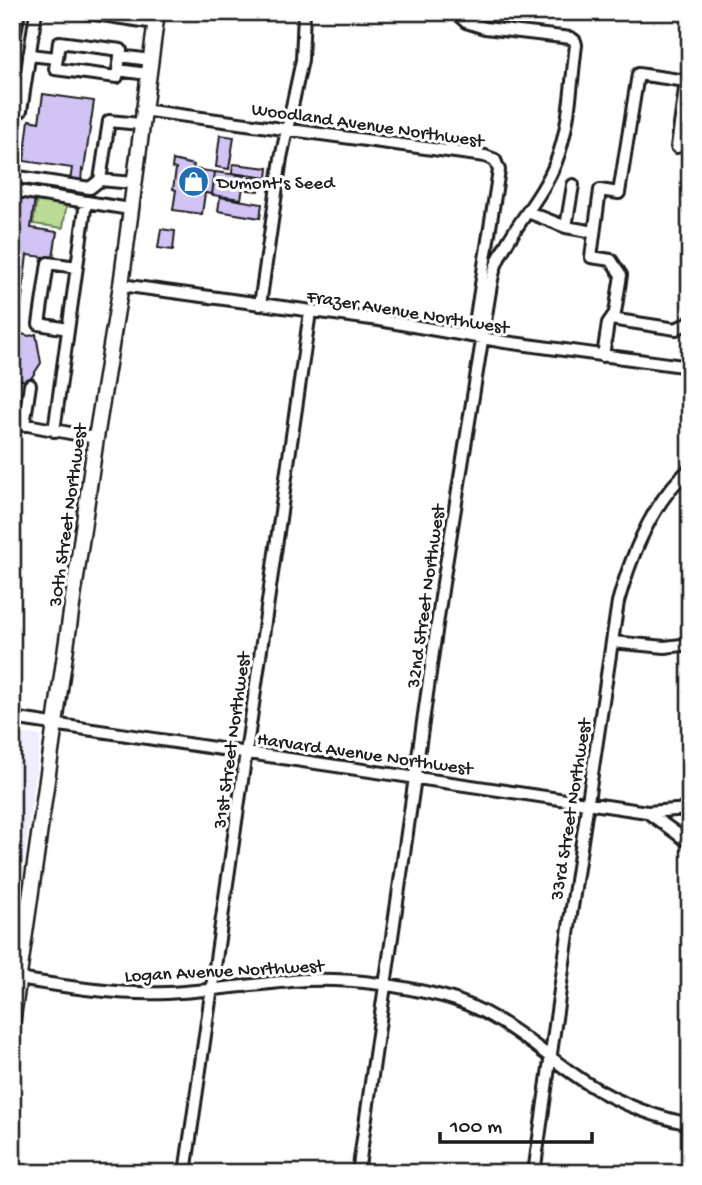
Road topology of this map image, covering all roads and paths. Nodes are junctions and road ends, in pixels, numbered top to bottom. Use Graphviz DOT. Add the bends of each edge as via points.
graph roads {
  1 [pos="15,12"];
  2 [pos="36,12"];
  3 [pos="82,12"];
  4 [pos="304,12"];
  5 [pos="455,12"];
  6 [pos="156,18"];
  7 [pos="12,48"];
  8 [pos="29,55"];
  9 [pos="120,56"];
  10 [pos="57,58"];
  11 [pos="148,67"];
  12 [pos="118,70"];
  13 [pos="12,110"];
  14 [pos="141,117"];
  15 [pos="286,130"];
  16 [pos="677,147"];
  17 [pos="12,176"];
  18 [pos="100,180"];
  19 [pos="133,183"];
  20 [pos="573,185"];
  21 [pos="12,190"];
  22 [pos="86,202"];
  23 [pos="130,209"];
  24 [pos="528,212"];
  25 [pos="566,226"];
  26 [pos="594,232"];
  27 [pos="77,267"];
  28 [pos="121,285"];
  29 [pos="260,305"];
  30 [pos="310,312"];
  31 [pos="611,319"];
  32 [pos="690,322"];
  33 [pos="68,329"];
  34 [pos="477,337"];
  35 [pos="603,356"];
  36 [pos="690,367"];
  37 [pos="30,385"];
  38 [pos="12,422"];
  39 [pos="24,425"];
  40 [pos="54,431"];
  41 [pos="96,438"];
  42 [pos="690,469"];
  43 [pos="612,642"];
  44 [pos="690,644"];
  45 [pos="12,718"];
  46 [pos="55,724"];
  47 [pos="246,753"];
  48 [pos="415,777"];
  49 [pos="588,802"];
  50 [pos="690,809"];
  51 [pos="647,813"];
  52 [pos="690,843"];
  53 [pos="19,929"];
  54 [pos="19,979"];
  55 [pos="385,985"];
  56 [pos="211,989"];
  57 [pos="12,1024"];
  58 [pos="551,1057"];
  59 [pos="690,1124"];
  60 [pos="185,1173"];
  61 [pos="358,1173"];
  62 [pos="534,1173"];
  1 -- 7 [label="street"];
  2 -- 8 [label="street"];
  3 -- 6 [label="street"];
  4 -- 15 [label="street" via="302,60"];
  5 -- 24 [label="street, 32nd Street Northwest" via="466,22 485,28 575,41 565,128 556,161"];
  6 -- 11 [label="main road, 30th Street Northwest"];
  8 -- 10 [label="street"];
  8 -- 13 [label="street" via="21,111"];
  9 -- 10 [label="street" via="121,50 59,42"];
  9 -- 11 [label="street"];
  9 -- 12 [label="street"];
  10 -- 12 [label="street" via="55,69 117,77"];
  11 -- 12 [label="street"];
  11 -- 14 [label="main road, 30th Street Northwest"];
  14 -- 15 [label="street, Woodland Avenue Northwest"];
  14 -- 18 [label="street, Woodland Avenue Northwest" via="109,121"];
  14 -- 19 [label="main road, 30th Street Northwest"];
  15 -- 29 [label="street"];
  15 -- 34 [label="street, Woodland Avenue Northwest" via="495,160 499,170"];
  16 -- 26 [label="street" via="686,81 638,74 619,193 600,190"];
  17 -- 18 [label="street" via="90,188"];
  18 -- 19 [label="street"];
  19 -- 23 [label="main road, 30th Street Northwest"];
  20 -- 25 [label="street"];
  21 -- 22 [label="street"];
  22 -- 23 [label="street"];
  22 -- 27 [label="street"];
  23 -- 28 [label="main road, 30th Street Northwest"];
  24 -- 25 [label="street"];
  24 -- 34 [label="street, 32nd Street Northwest" via="496,266"];
  25 -- 26 [label="street"];
  26 -- 31 [label="street" via="591,257 611,260 621,275"];
  27 -- 33 [label="street"];
  27 -- 33 [label="street" via="48,262 38,324"];
  28 -- 29 [label="street, Frazer Avenue Northwest"];
  28 -- 41 [label="main road, 30th Street Northwest"];
  29 -- 30 [label="street, Frazer Avenue Northwest"];
  30 -- 34 [label="street, Frazer Avenue Northwest"];
  30 -- 47 [label="street, 31st Street Northwest"];
  31 -- 32 [label="street" via="676,329"];
  31 -- 35 [label="street"];
  33 -- 40 [label="street"];
  34 -- 35 [label="street, Frazer Avenue Northwest"];
  34 -- 48 [label="street, 32nd Street Northwest"];
  35 -- 36 [label="street, Frazer Avenue Northwest"];
  37 -- 39 [label="street"];
  38 -- 39 [label="street"];
  39 -- 40 [label="street"];
  40 -- 41 [label="street"];
  41 -- 46 [label="main road, 30th Street Northwest"];
  42 -- 43 [label="street, 33rd Street Northwest" via="668,493 644,534 624,583"];
  43 -- 44 [label="street" via="665,647"];
  43 -- 49 [label="street, 33rd Street Northwest"];
  45 -- 46 [label="street, Harvard Avenue Northwest"];
  46 -- 47 [label="street, Harvard Avenue Northwest"];
  46 -- 53 [label="main road, 30th Street Northwest"];
  47 -- 48 [label="street, Harvard Avenue Northwest"];
  47 -- 56 [label="street, 31st Street Northwest"];
  48 -- 49 [label="street, Harvard Avenue Northwest"];
  48 -- 55 [label="street, 32nd Street Northwest"];
  49 -- 51 [label="street, Harvard Avenue Northwest"];
  49 -- 58 [label="street, 33rd Street Northwest"];
  50 -- 51 [label="street"];
  51 -- 52 [label="street"];
  53 -- 54 [label="main road, 30th Street Northwest"];
  54 -- 56 [label="street, Logan Avenue Northwest" via="136,993"];
  54 -- 57 [label="main road, 30th Street Northwest"];
  55 -- 56 [label="street, Logan Avenue Northwest" via="313,980"];
  55 -- 58 [label="street, Logan Avenue Northwest" via="464,1003"];
  55 -- 61 [label="street, 32nd Street Northwest"];
  56 -- 60 [label="street, 31st Street Northwest"];
  58 -- 59 [label="street, Logan Avenue Northwest" via="626,1105"];
  58 -- 62 [label="street, 33rd Street Northwest"];
}
